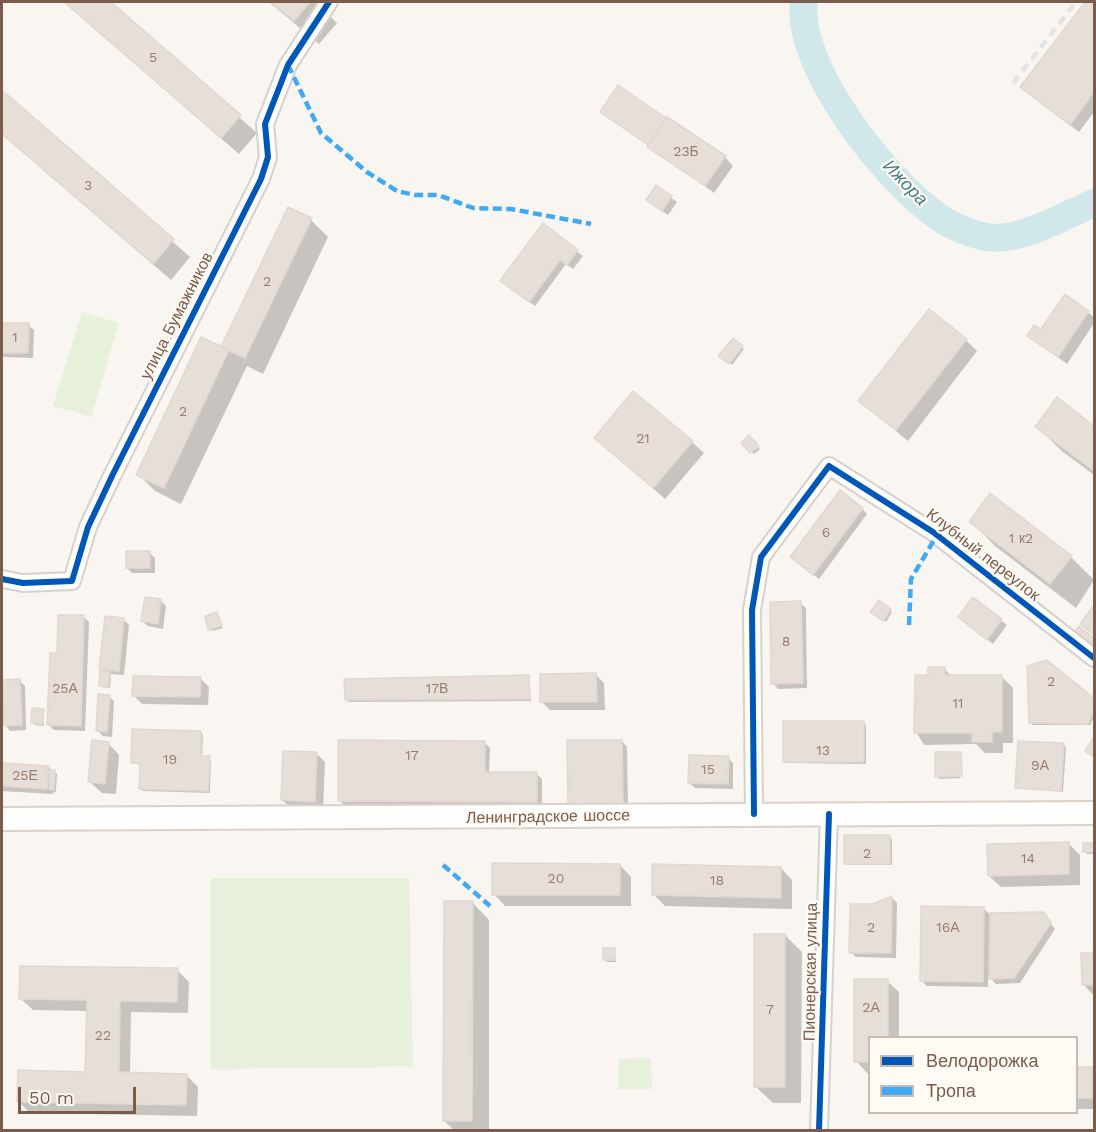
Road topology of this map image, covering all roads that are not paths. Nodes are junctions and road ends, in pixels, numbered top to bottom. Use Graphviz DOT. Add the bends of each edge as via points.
graph roads {
  1 [pos="329,2"];
  2 [pos="2,579"];
  3 [pos="1095,658"];
  4 [pos="1095,813"];
  5 [pos="754,814"];
  6 [pos="829,814"];
  7 [pos="2,819"];
  8 [pos="819,1131"];
  1 -- 2 [label="street, улица Бумажников" via="288,66 265,124 268,157 261,179 112,474 88,527 72,581 23,583"];
  3 -- 5 [label="street, Клубный переулок" via="933,532 830,466 762,557 752,610"];
  4 -- 6 [label="main road, Ленинградское шоссе"];
  5 -- 6 [label="main road, Ленинградское шоссе"];
  5 -- 7 [label="main road, Ленинградское шоссе"];
  6 -- 8 [label="street, Пионерская улица"];
}
